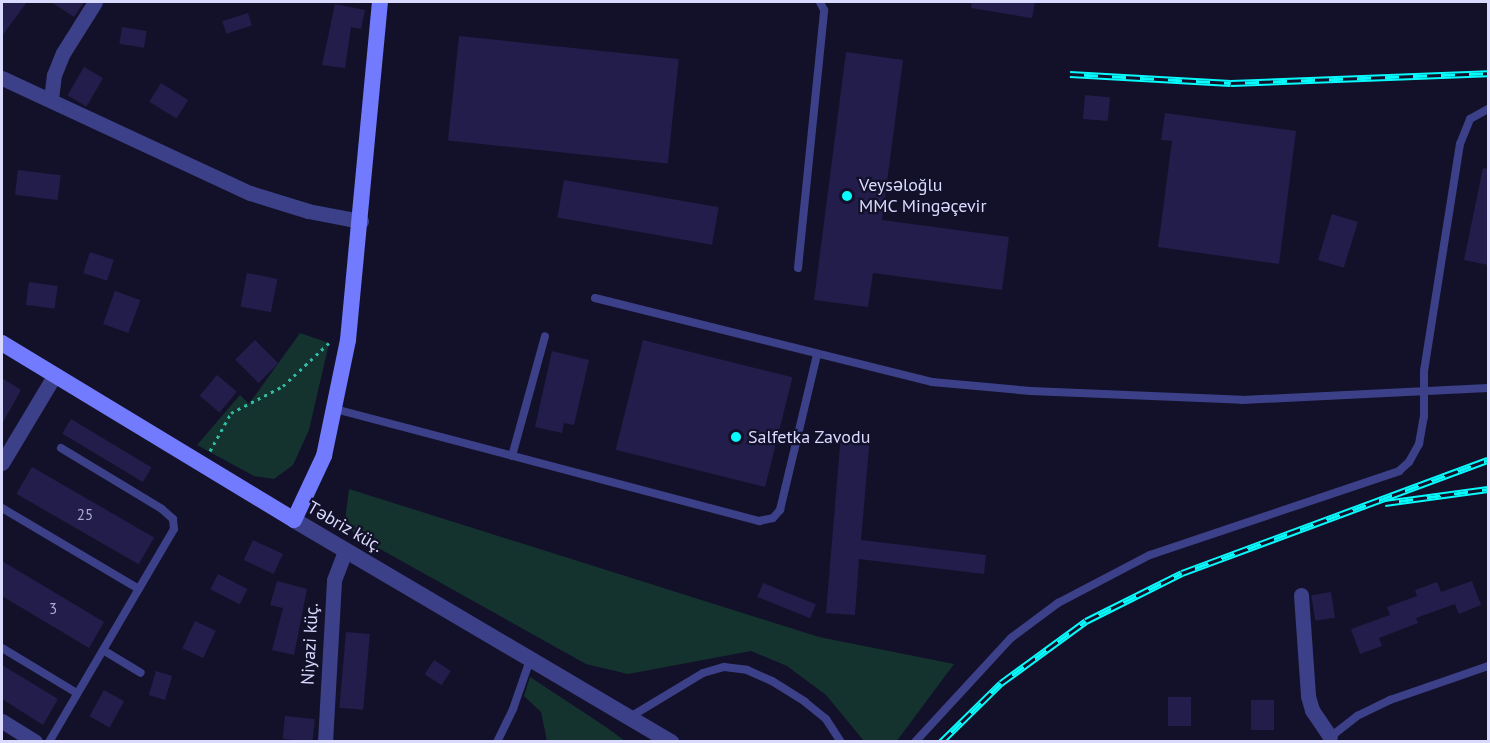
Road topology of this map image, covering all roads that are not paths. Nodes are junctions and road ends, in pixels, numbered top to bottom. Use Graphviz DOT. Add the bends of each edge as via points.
graph roads {
  1 [pos="95,2"];
  2 [pos="380,2"];
  3 [pos="820,2"];
  4 [pos="2,78"];
  5 [pos="51,99"];
  6 [pos="1488,109"];
  7 [pos="361,221"];
  8 [pos="798,268"];
  9 [pos="595,298"];
  10 [pos="545,336"];
  11 [pos="2,343"];
  12 [pos="817,355"];
  13 [pos="54,376"];
  14 [pos="1488,388"];
  15 [pos="1424,391"];
  16 [pos="336,409"];
  17 [pos="61,448"];
  18 [pos="512,456"];
  19 [pos="2,463"];
  20 [pos="2,508"];
  21 [pos="294,520"];
  22 [pos="345,550"];
  23 [pos="139,589"];
  24 [pos="1301,595"];
  25 [pos="2,648"];
  26 [pos="103,650"];
  27 [pos="531,658"];
  28 [pos="1488,666"];
  29 [pos="141,673"];
  30 [pos="78,693"];
  31 [pos="630,717"];
  32 [pos="2,721"];
  33 [pos="1328,739"];
  34 [pos="35,741"];
  35 [pos="49,741"];
  36 [pos="325,741"];
  37 [pos="496,741"];
  38 [pos="669,741"];
  39 [pos="842,741"];
  40 [pos="915,741"];
  1 -- 5 [label="street" via="63,53 54,75"];
  2 -- 7 [label="main road"];
  3 -- 8 [label="lane" via="824,10"];
  4 -- 5 [label="street"];
  5 -- 7 [label="street" via="250,193 308,211"];
  6 -- 15 [label="lane" via="1470,119 1460,144"];
  7 -- 16 [label="main road"];
  9 -- 12 [label="lane"];
  10 -- 18 [label="lane"];
  11 -- 13 [label="main road, Təbriz küç."];
  12 -- 15 [label="lane" via="932,382 1031,391 1242,400"];
  12 -- 18 [label="lane" via="780,510 773,518 759,521"];
  13 -- 19 [label="street"];
  13 -- 21 [label="main road, Təbriz küç."];
  14 -- 15 [label="lane"];
  15 -- 40 [label="lane" via="1419,444 1399,471 1150,555 1058,603 1011,638"];
  16 -- 18 [label="lane"];
  16 -- 21 [label="main road" via="324,456"];
  17 -- 23 [label="lane" via="173,519 174,529"];
  20 -- 23 [label="lane"];
  21 -- 22 [label="street, Təbriz küç."];
  22 -- 27 [label="street, Təbriz küç."];
  22 -- 36 [label="street, Niyazi küç." via="333,589"];
  23 -- 26 [label="lane"];
  24 -- 33 [label="street" via="1308,696"];
  25 -- 30 [label="lane"];
  26 -- 29 [label="lane"];
  26 -- 30 [label="lane"];
  27 -- 31 [label="street, Təbriz küç."];
  27 -- 37 [label="lane" via="513,709"];
  28 -- 33 [label="lane" via="1390,700 1357,716"];
  30 -- 35 [label="lane"];
  31 -- 38 [label="street, Təbriz küç."];
  31 -- 39 [label="lane" via="703,673 724,668 747,670 805,702 826,719"];
  32 -- 34 [label="street"];
}
